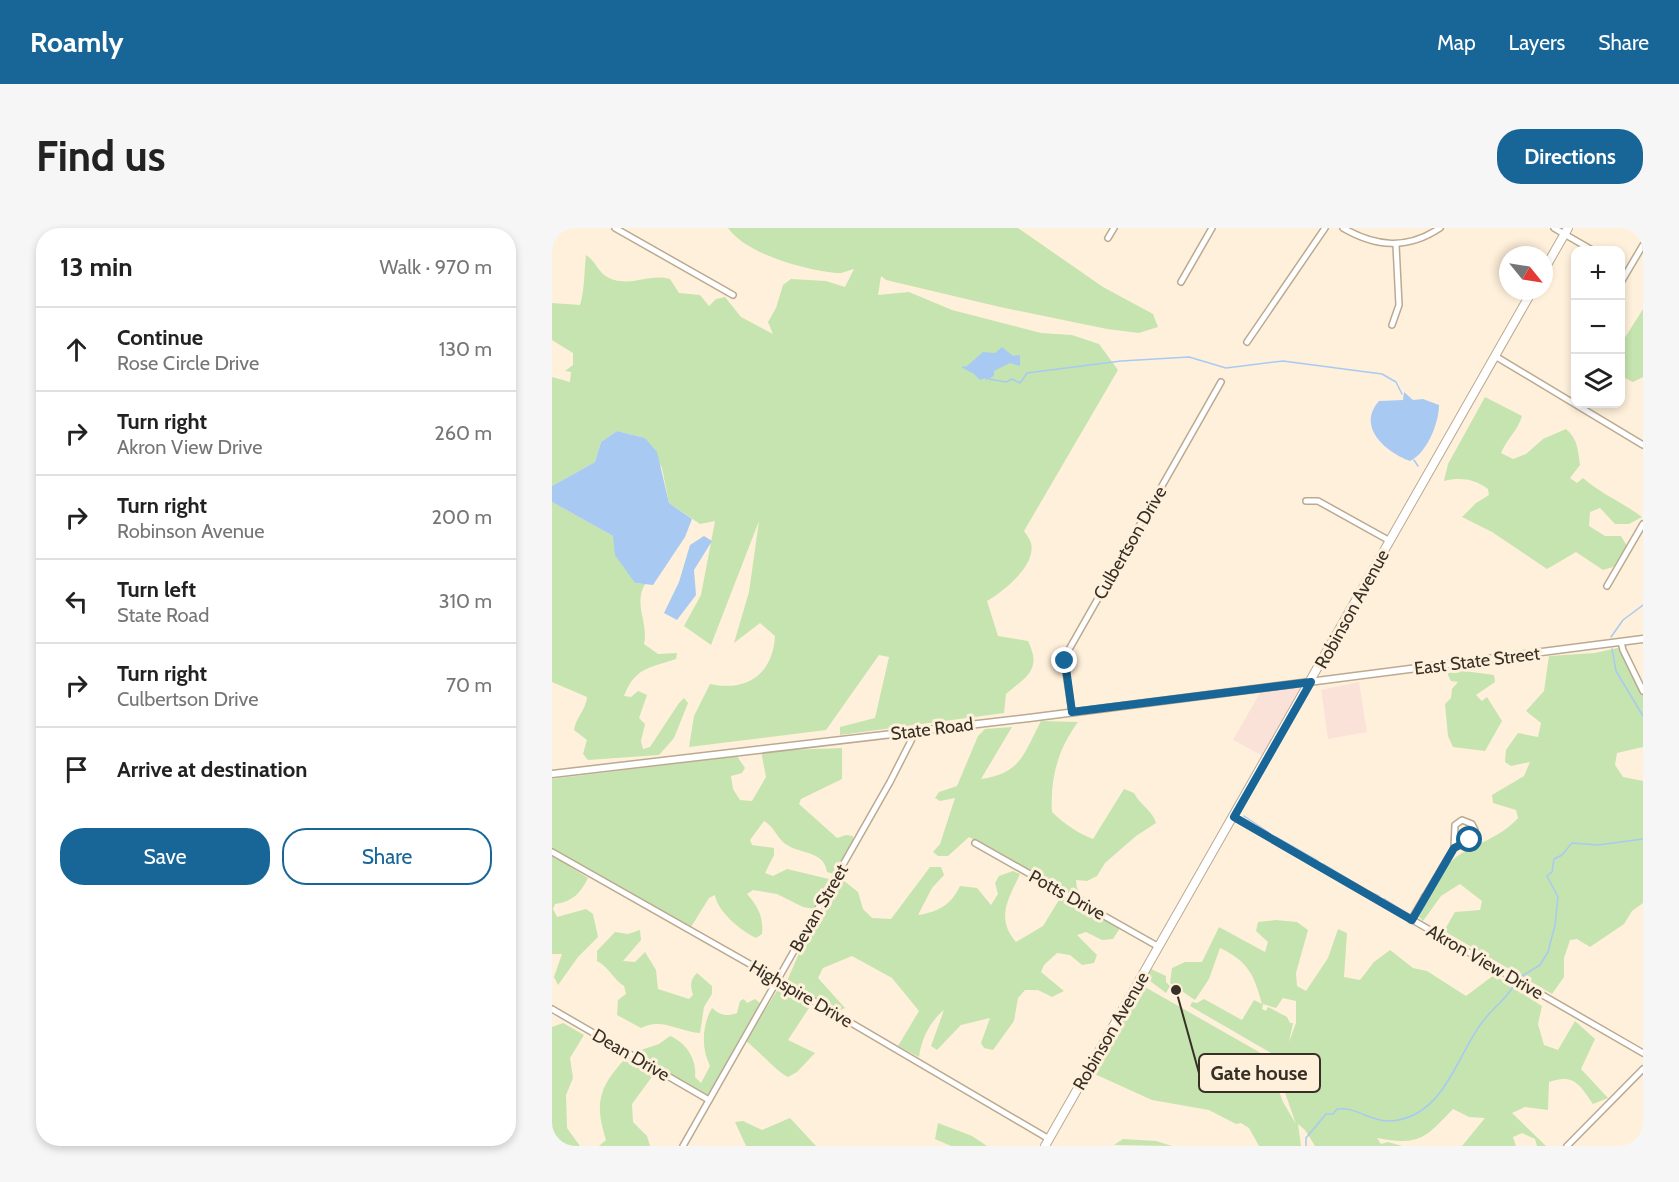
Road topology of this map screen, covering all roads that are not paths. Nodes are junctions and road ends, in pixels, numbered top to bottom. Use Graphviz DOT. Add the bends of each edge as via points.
graph roads {
  1 [pos="615,228"];
  2 [pos="1114,228"];
  3 [pos="1212,228"];
  4 [pos="1324,228"];
  5 [pos="1343,228"];
  6 [pos="1440,228"];
  7 [pos="1554,228"];
  8 [pos="1566,231"];
  9 [pos="1108,238"];
  10 [pos="1396,245"];
  11 [pos="1643,245"];
  12 [pos="1587,246"];
  13 [pos="1553,254"];
  14 [pos="1625,270"];
  15 [pos="1628,271"];
  16 [pos="1625,276"];
  17 [pos="1181,282"];
  18 [pos="733,296"];
  19 [pos="1527,300"];
  20 [pos="1392,325"];
  21 [pos="1247,342"];
  22 [pos="1495,356"];
  23 [pos="1221,382"];
  24 [pos="1643,445"];
  25 [pos="1306,501"];
  26 [pos="1643,524"];
  27 [pos="1390,542"];
  28 [pos="1607,586"];
  29 [pos="1643,639"];
  30 [pos="1621,642"];
  31 [pos="1311,682"];
  32 [pos="1643,691"];
  33 [pos="1072,712"];
  34 [pos="916,731"];
  35 [pos="552,774"];
  36 [pos="1234,817"];
  37 [pos="975,843"];
  38 [pos="1454,848"];
  39 [pos="552,852"];
  40 [pos="1412,920"];
  41 [pos="1159,947"];
  42 [pos="778,980"];
  43 [pos="552,1009"];
  44 [pos="1643,1053"];
  45 [pos="1643,1069"];
  46 [pos="709,1100"];
  47 [pos="1047,1143"];
  48 [pos="683,1146"];
  49 [pos="1567,1146"];
  1 -- 18 [label="street"];
  2 -- 9 [label="street"];
  3 -- 17 [label="street"];
  4 -- 21 [label="street"];
  5 -- 10 [label="street" via="1372,242"];
  6 -- 10 [label="street" via="1418,240"];
  7 -- 8 [label="street"];
  8 -- 12 [label="street"];
  8 -- 13 [label="main road"];
  10 -- 20 [label="street" via="1399,305"];
  11 -- 15 [label="street"];
  14 -- 15 [label="street"];
  15 -- 16 [label="street"];
  19 -- 22 [label="main road, Robinson Avenue"];
  22 -- 24 [label="street"];
  22 -- 27 [label="main road, Robinson Avenue"];
  23 -- 33 [label="street, Culbertson Drive" via="1067,653 1065,666"];
  25 -- 27 [label="street" via="1318,501"];
  26 -- 28 [label="street"];
  27 -- 31 [label="main road, Robinson Avenue"];
  29 -- 30 [label="street, East State Street"];
  30 -- 31 [label="street, East State Street"];
  30 -- 32 [label="street"];
  31 -- 33 [label="street, State Road"];
  31 -- 36 [label="main road, Robinson Avenue"];
  33 -- 34 [label="street, State Road"];
  34 -- 35 [label="street, State Road"];
  34 -- 42 [label="street, Bevan Street"];
  36 -- 40 [label="street, Akron View Drive"];
  36 -- 41 [label="main road, Robinson Avenue"];
  37 -- 41 [label="street, Potts Drive"];
  38 -- 38 [label="street" via="1473,836 1474,826 1469,822 1459,821 1452,828"];
  38 -- 40 [label="street"];
  39 -- 42 [label="street, Highspire Drive"];
  40 -- 44 [label="street, Akron View Drive"];
  41 -- 47 [label="main road, Robinson Avenue"];
  42 -- 46 [label="street, Bevan Street"];
  42 -- 47 [label="street, Highspire Drive"];
  43 -- 46 [label="street, Dean Drive"];
  45 -- 49 [label="street"];
  46 -- 48 [label="street, Bevan Street"];
}
